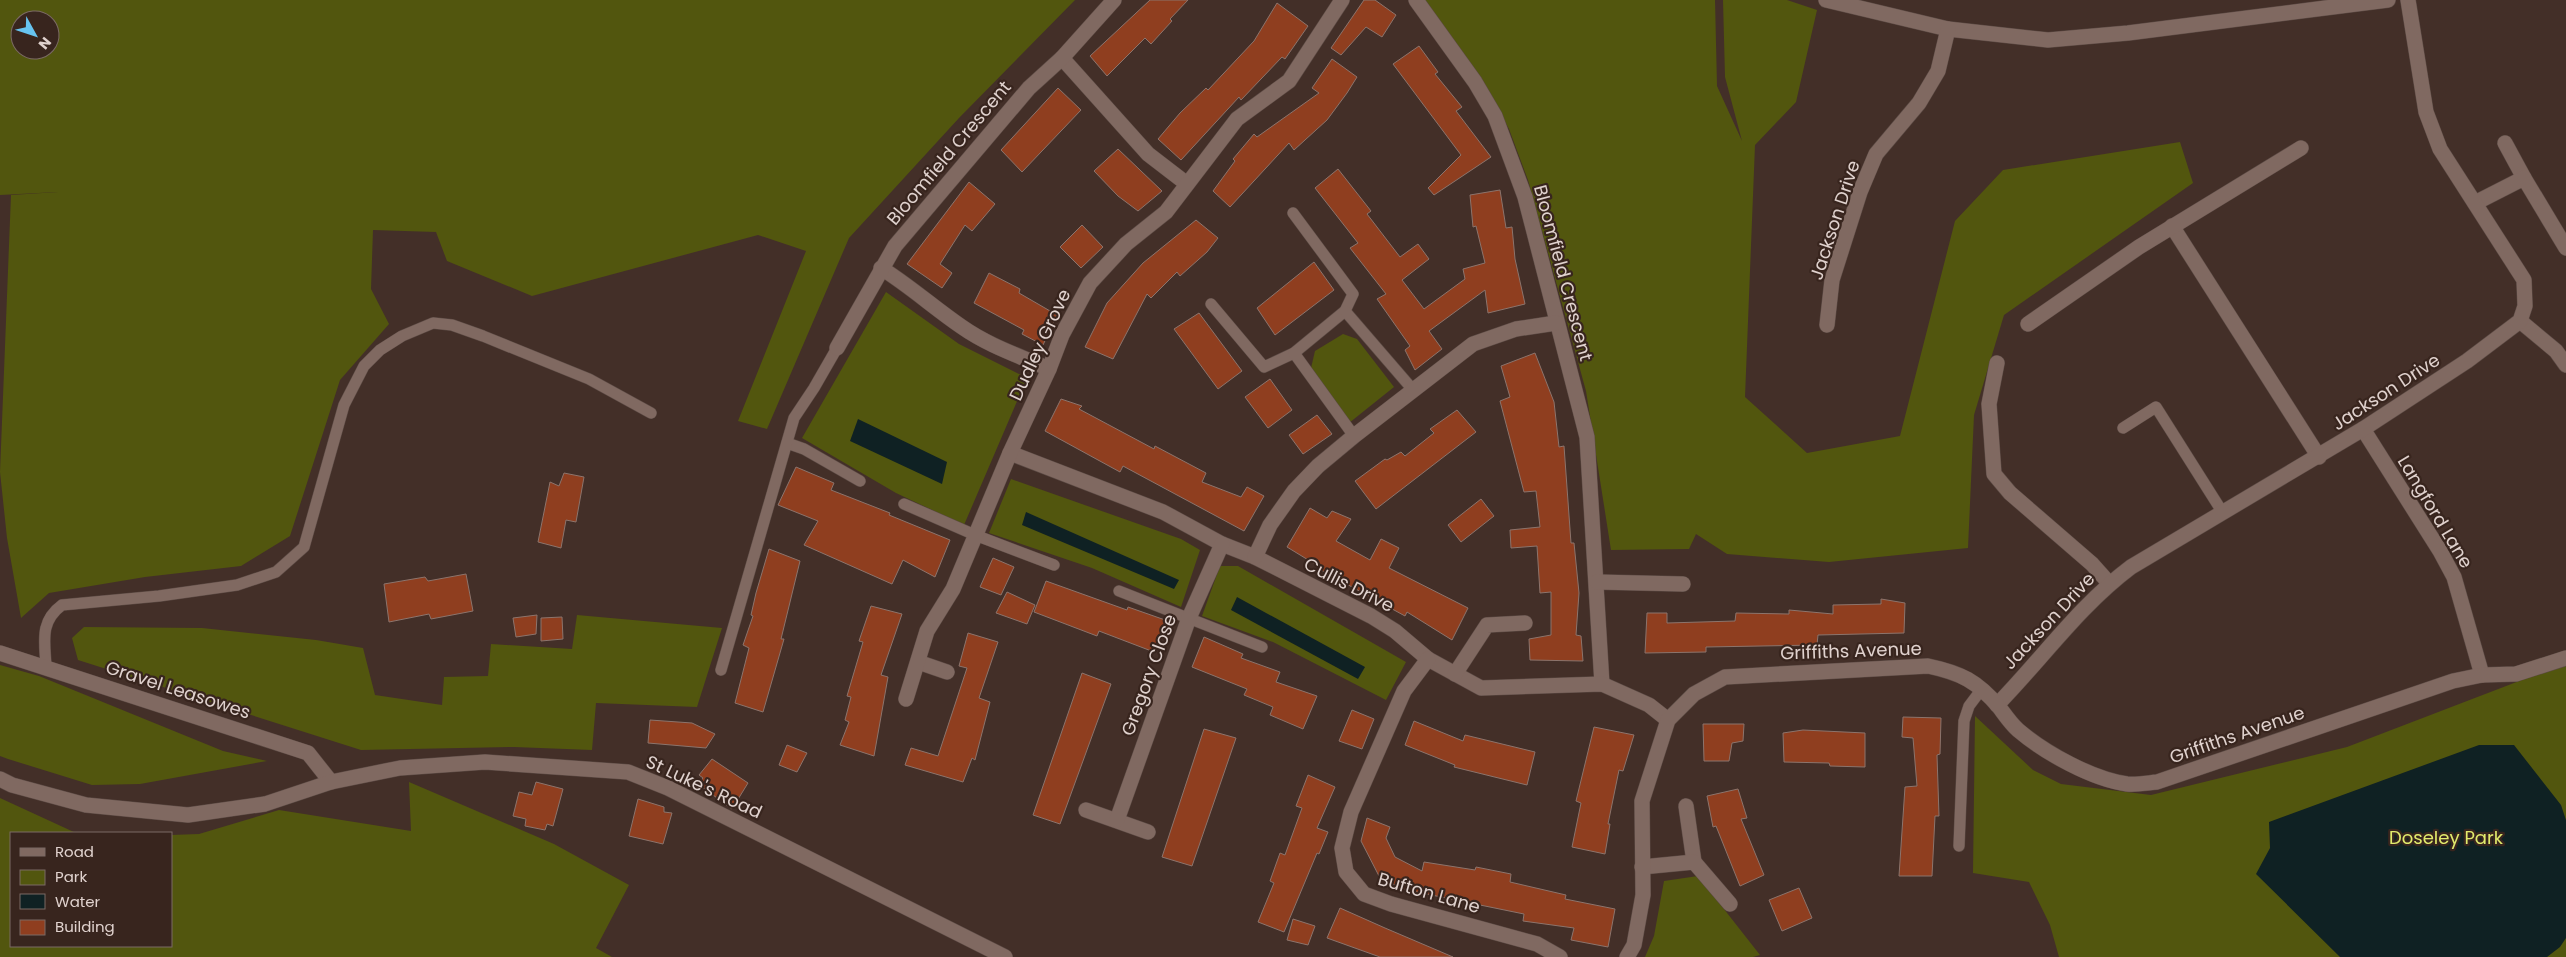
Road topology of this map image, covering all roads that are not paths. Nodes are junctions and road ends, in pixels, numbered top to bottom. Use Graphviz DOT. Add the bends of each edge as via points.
graph roads {
  1 [pos="1114,0"];
  2 [pos="1342,0"];
  3 [pos="1416,0"];
  4 [pos="1826,0"];
  5 [pos="2388,0"];
  6 [pos="2408,0"];
  7 [pos="1948,30"];
  8 [pos="1062,58"];
  9 [pos="2505,143"];
  10 [pos="2301,148"];
  11 [pos="2524,178"];
  12 [pos="1187,184"];
  13 [pos="2475,203"];
  14 [pos="1293,213"];
  15 [pos="2172,226"];
  16 [pos="2566,248"];
  17 [pos="881,268"];
  18 [pos="1211,304"];
  19 [pos="1345,311"];
  20 [pos="2520,321"];
  21 [pos="1556,324"];
  22 [pos="2028,324"];
  23 [pos="1827,325"];
  24 [pos="837,348"];
  25 [pos="1294,353"];
  26 [pos="1997,363"];
  27 [pos="2566,365"];
  28 [pos="1049,369"];
  29 [pos="1414,391"];
  30 [pos="651,413"];
  31 [pos="2123,428"];
  32 [pos="2364,429"];
  33 [pos="1354,436"];
  34 [pos="787,443"];
  35 [pos="1010,453"];
  36 [pos="2319,457"];
  37 [pos="860,481"];
  38 [pos="904,504"];
  39 [pos="2223,512"];
  40 [pos="974,536"];
  41 [pos="1222,544"];
  42 [pos="1254,558"];
  43 [pos="1054,565"];
  44 [pos="1596,582"];
  45 [pos="2109,583"];
  46 [pos="1683,584"];
  47 [pos="1119,590"];
  48 [pos="1189,618"];
  49 [pos="1525,623"];
  50 [pos="1262,647"];
  51 [pos="0,653"];
  52 [pos="2566,658"];
  53 [pos="1428,659"];
  54 [pos="918,662"];
  55 [pos="46,667"];
  56 [pos="721,670"];
  57 [pos="947,672"];
  58 [pos="1455,674"];
  59 [pos="2482,675"];
  60 [pos="1602,684"];
  61 [pos="1981,690"];
  62 [pos="906,699"];
  63 [pos="1997,705"];
  64 [pos="1668,720"];
  65 [pos="0,779"];
  66 [pos="331,782"];
  67 [pos="1686,806"];
  68 [pos="1086,810"];
  69 [pos="1117,820"];
  70 [pos="1148,832"];
  71 [pos="1959,846"];
  72 [pos="1694,862"];
  73 [pos="1642,867"];
  74 [pos="1730,904"];
  75 [pos="1004,957"];
  76 [pos="1560,957"];
  77 [pos="1627,957"];
  1 -- 8 [label="street, Bloomfield Crescent"];
  2 -- 12 [label="street, Dudley Grove" via="1289,80 1237,119"];
  3 -- 21 [label="street, Bloomfield Crescent" via="1475,82 1495,116 1525,197"];
  4 -- 7 [label="street"];
  5 -- 7 [label="street" via="2048,40"];
  6 -- 13 [label="street" via="2426,112 2440,149"];
  7 -- 23 [label="street, Jackson Drive" via="1938,71 1919,103 1876,154 1832,280"];
  8 -- 12 [label="street" via="1148,154"];
  8 -- 17 [label="street, Bloomfield Crescent" via="1029,88 895,246"];
  9 -- 11 [label="street"];
  10 -- 15 [label="street"];
  11 -- 13 [label="street"];
  11 -- 16 [label="street"];
  12 -- 28 [label="street, Dudley Grove" via="1166,212 1126,244 1090,283 1062,335"];
  13 -- 20 [label="street" via="2524,280 2525,306"];
  14 -- 19 [label="lane" via="1353,294"];
  15 -- 22 [label="street"];
  15 -- 36 [label="street"];
  17 -- 24 [label="street, Bloomfield Crescent"];
  17 -- 28 [label="street" via="909,285 962,328"];
  18 -- 25 [label="lane" via="1264,367"];
  19 -- 25 [label="lane"];
  19 -- 29 [label="lane"];
  20 -- 27 [label="street" via="2550,345"];
  20 -- 32 [label="street, Jackson Drive" via="2474,356"];
  21 -- 29 [label="street" via="1516,329 1473,344"];
  21 -- 44 [label="street, Bloomfield Crescent" via="1587,437"];
  24 -- 34 [label="lane" via="794,418"];
  25 -- 33 [label="lane"];
  26 -- 45 [label="street" via="1989,404 1994,474 2010,494 2092,564"];
  28 -- 35 [label="street, Dudley Grove"];
  29 -- 33 [label="street"];
  30 -- 55 [label="lane" via="589,379 483,336 452,326 433,323 425,326 380,350 364,366 344,405 304,547 290,562 276,572 237,585 62,605 46,622"];
  31 -- 39 [label="lane" via="2156,407"];
  32 -- 36 [label="street, Jackson Drive"];
  32 -- 59 [label="street, Langford Lane" via="2454,577"];
  33 -- 42 [label="street" via="1294,491 1270,525"];
  34 -- 37 [label="lane" via="804,449"];
  34 -- 56 [label="lane"];
  35 -- 40 [label="street, Dudley Grove"];
  35 -- 41 [label="street, Cullis Drive" via="1163,512"];
  36 -- 39 [label="street, Jackson Drive"];
  38 -- 40 [label="lane"];
  39 -- 45 [label="street, Jackson Drive"];
  40 -- 43 [label="lane"];
  40 -- 54 [label="street, Dudley Grove" via="953,590 927,630"];
  41 -- 42 [label="street, Cullis Drive"];
  41 -- 48 [label="street, Gregory Close"];
  42 -- 53 [label="street, Cullis Drive" via="1371,616"];
  44 -- 46 [label="street"];
  44 -- 60 [label="street, Bloomfield Crescent"];
  45 -- 63 [label="street, Jackson Drive" via="2078,613"];
  47 -- 48 [label="lane"];
  48 -- 50 [label="lane"];
  48 -- 69 [label="street, Gregory Close"];
  49 -- 58 [label="street" via="1487,624"];
  51 -- 55 [label="street, Gravel Leasowes"];
  52 -- 59 [label="street, Griffiths Avenue" via="2516,674"];
  53 -- 58 [label="street, Cullis Drive"];
  53 -- 76 [label="street, Bufton Lane" via="1404,689 1351,812 1342,848 1346,872 1364,894 1537,944"];
  54 -- 57 [label="street"];
  54 -- 62 [label="street, Dudley Grove"];
  55 -- 66 [label="street, Gravel Leasowes" via="308,753"];
  58 -- 60 [label="street, Cullis Drive" via="1482,688"];
  59 -- 63 [label="street, Griffiths Avenue" via="2453,681 2157,782 2129,784 2107,780 2043,750 2017,729"];
  60 -- 64 [label="street, Cullis Drive" via="1649,705"];
  61 -- 63 [label="street, Griffiths Avenue"];
  61 -- 64 [label="street, Griffiths Avenue" via="1961,674 1928,666 1734,676 1725,677 1694,694"];
  61 -- 71 [label="lane" via="1969,706 1964,720"];
  64 -- 73 [label="street, Griffiths Avenue" via="1642,801"];
  65 -- 66 [label="street, St Luke's Road" via="86,805 188,815 265,804"];
  66 -- 75 [label="street, St Luke's Road" via="400,768 485,762 628,772 668,788"];
  67 -- 72 [label="street"];
  68 -- 69 [label="street"];
  69 -- 70 [label="street"];
  72 -- 73 [label="street"];
  72 -- 74 [label="street"];
  73 -- 77 [label="street, Griffiths Avenue" via="1642,895 1634,945"];
}
